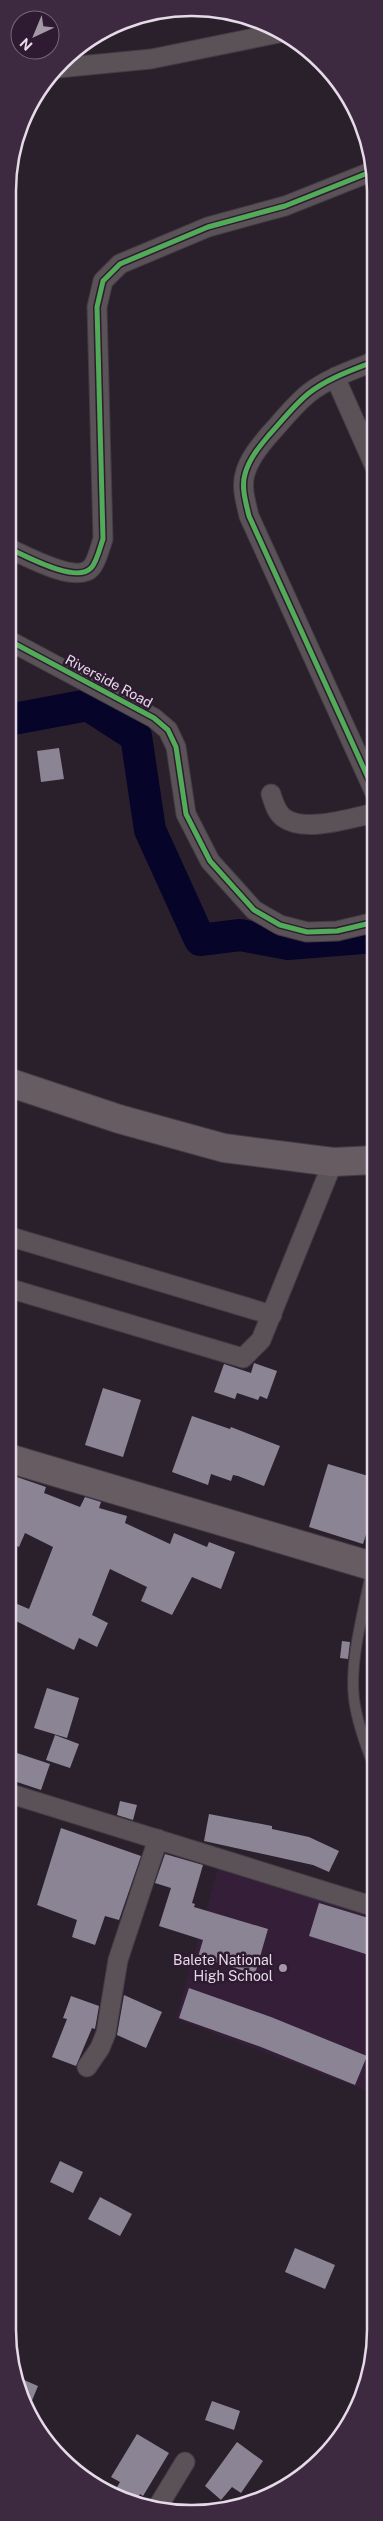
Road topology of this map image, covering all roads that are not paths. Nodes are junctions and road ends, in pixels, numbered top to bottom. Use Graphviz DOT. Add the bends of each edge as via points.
graph roads {
  1 [pos="270,35"];
  2 [pos="69,67"];
  3 [pos="365,174"];
  4 [pos="366,365"];
  5 [pos="336,377"];
  6 [pos="366,447"];
  7 [pos="17,552"];
  8 [pos="17,645"];
  9 [pos="366,774"];
  10 [pos="272,794"];
  11 [pos="366,814"];
  12 [pos="366,924"];
  13 [pos="17,1085"];
  14 [pos="366,1160"];
  15 [pos="333,1162"];
  16 [pos="17,1239"];
  17 [pos="16,1291"];
  18 [pos="272,1314"];
  19 [pos="16,1460"];
  20 [pos="367,1564"];
  21 [pos="367,1602"];
  22 [pos="367,1748"];
  23 [pos="16,1796"];
  24 [pos="158,1839"];
  25 [pos="367,1903"];
  26 [pos="87,2067"];
  27 [pos="185,2462"];
  28 [pos="161,2502"];
  1 -- 2 [label="street" via="151,59"];
  3 -- 7 [label="street" via="284,206 208,227 120,264 103,281 97,307 103,539 93,567 84,573 72,574"];
  4 -- 5 [label="street"];
  5 -- 6 [label="street"];
  5 -- 9 [label="street" via="309,393 257,450 244,476 244,495 249,516"];
  8 -- 12 [label="street, Riverside Road" via="154,718 168,730 178,759 186,814 210,861 254,910 280,924 307,932 337,931"];
  10 -- 11 [label="street" via="274,805 283,818 301,824"];
  13 -- 15 [label="street" via="119,1120 224,1148"];
  14 -- 15 [label="street"];
  15 -- 18 [label="street"];
  16 -- 18 [label="street"];
  17 -- 18 [label="street" via="243,1358 261,1340"];
  19 -- 20 [label="street"];
  21 -- 22 [label="lane" via="355,1659 354,1699"];
  23 -- 24 [label="street"];
  24 -- 25 [label="street"];
  24 -- 26 [label="street" via="118,1960 106,2033"];
  27 -- 28 [label="street"];
}
